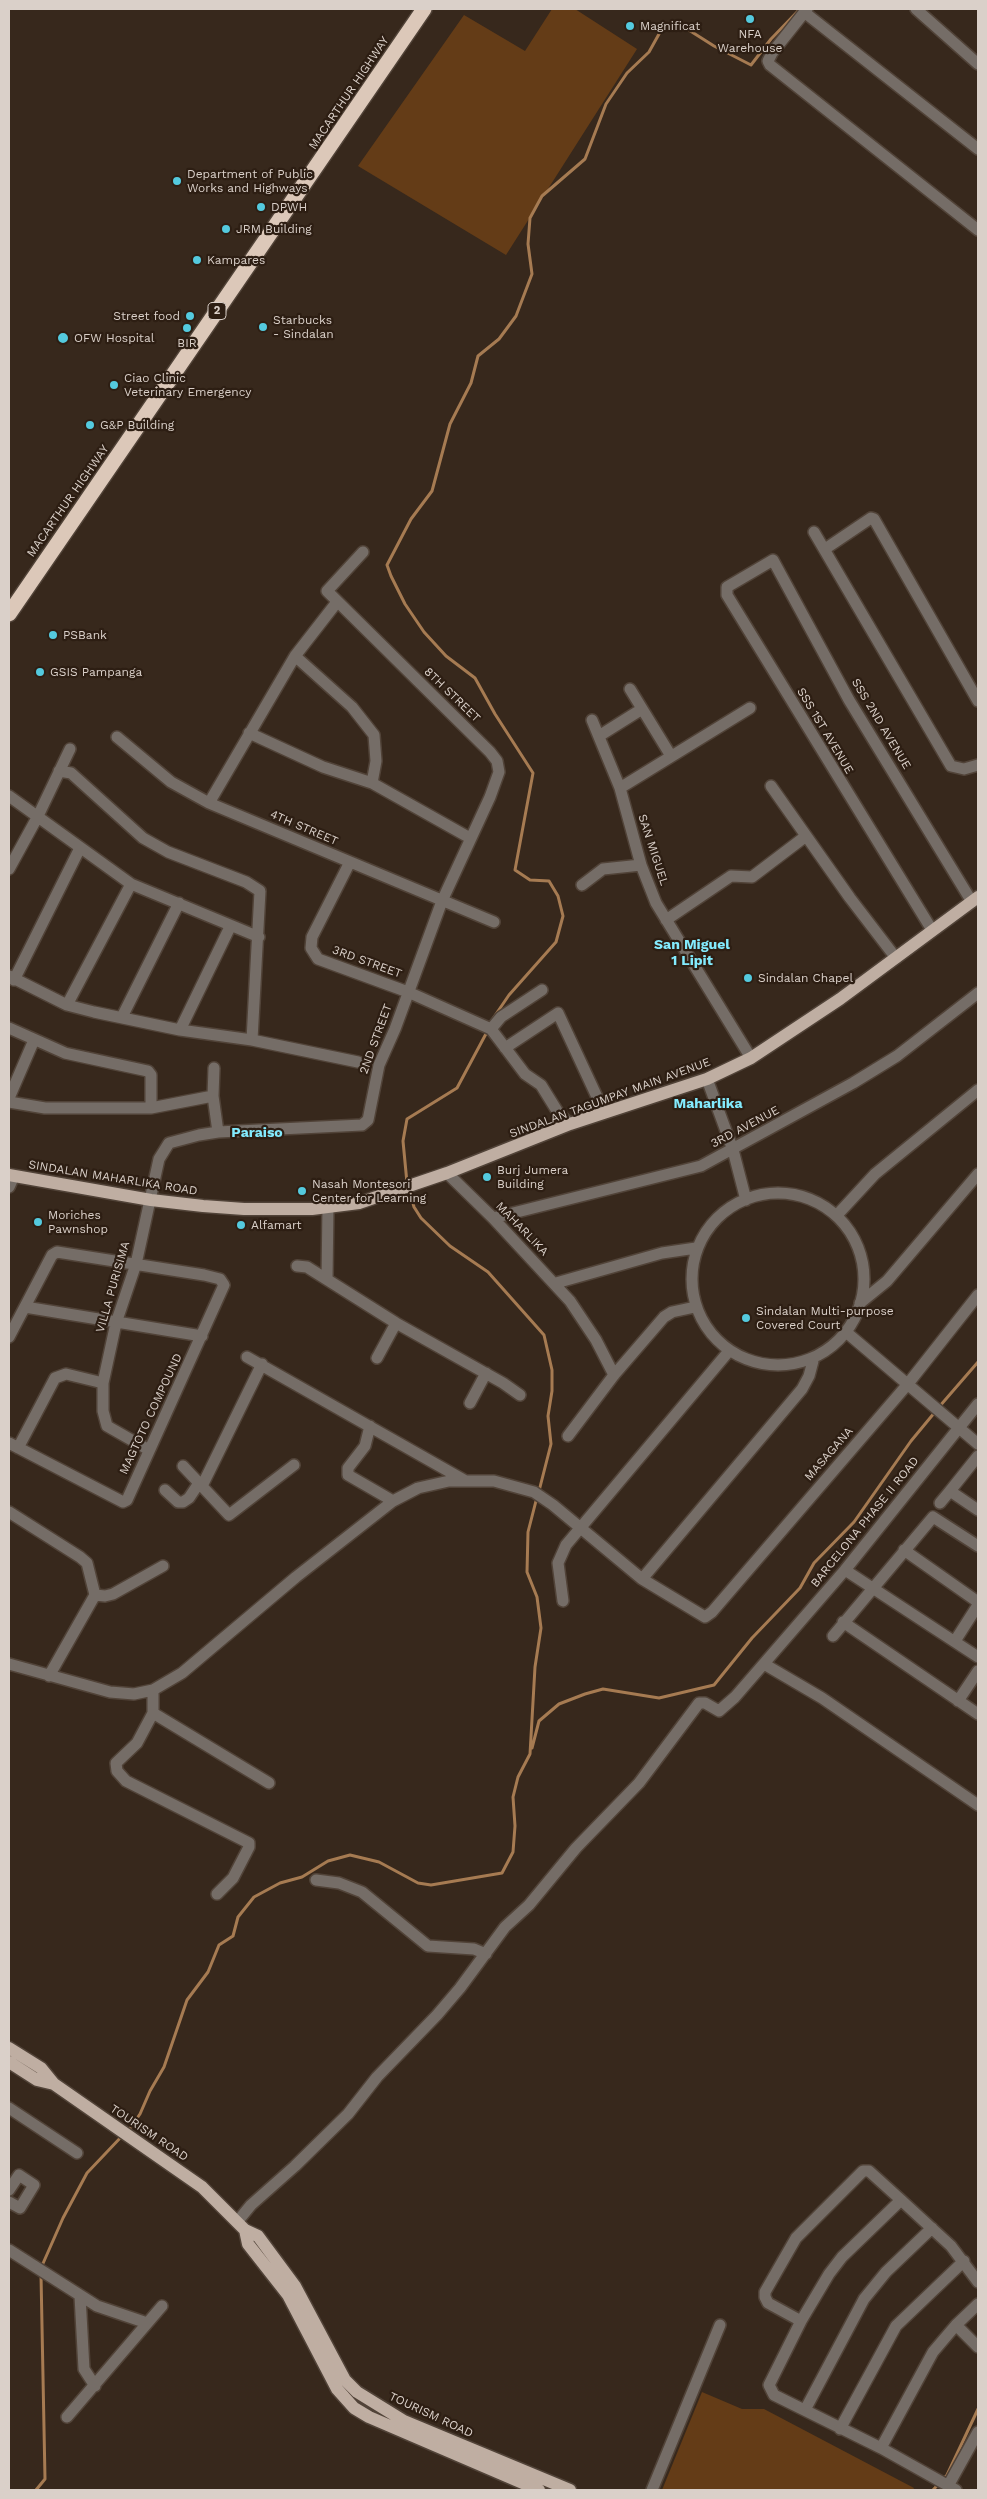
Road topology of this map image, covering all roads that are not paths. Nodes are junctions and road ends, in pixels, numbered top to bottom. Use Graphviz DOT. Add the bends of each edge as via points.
graph roads {
  1 [pos="424,9"];
  2 [pos="916,9"];
  3 [pos="805,10"];
  4 [pos="978,64"];
  5 [pos="978,149"];
  6 [pos="976,226"];
  7 [pos="814,532"];
  8 [pos="824,549"];
  9 [pos="363,552"];
  10 [pos="770,560"];
  11 [pos="337,602"];
  12 [pos="9,614"];
  13 [pos="295,656"];
  14 [pos="630,689"];
  15 [pos="978,701"];
  16 [pos="750,708"];
  17 [pos="642,709"];
  18 [pos="592,720"];
  19 [pos="249,733"];
  20 [pos="599,736"];
  21 [pos="117,737"];
  22 [pos="70,749"];
  23 [pos="671,756"];
  24 [pos="978,765"];
  25 [pos="59,771"];
  26 [pos="372,783"];
  27 [pos="771,786"];
  28 [pos="620,788"];
  29 [pos="9,796"];
  30 [pos="209,803"];
  31 [pos="38,816"];
  32 [pos="806,836"];
  33 [pos="470,838"];
  34 [pos="80,848"];
  35 [pos="350,862"];
  36 [pos="641,864"];
  37 [pos="9,869"];
  38 [pos="131,884"];
  39 [pos="582,885"];
  40 [pos="975,899"];
  41 [pos="442,901"];
  42 [pos="179,903"];
  43 [pos="666,920"];
  44 [pos="494,922"];
  45 [pos="230,927"];
  46 [pos="932,930"];
  47 [pos="259,937"];
  48 [pos="896,958"];
  49 [pos="11,978"];
  50 [pos="542,990"];
  51 [pos="408,992"];
  52 [pos="978,993"];
  53 [pos="67,1005"];
  54 [pos="122,1017"];
  55 [pos="9,1028"];
  56 [pos="490,1029"];
  57 [pos="180,1030"];
  58 [pos="34,1040"];
  59 [pos="252,1040"];
  60 [pos="505,1048"];
  61 [pos="751,1058"];
  62 [pos="358,1062"];
  63 [pos="214,1068"];
  64 [pos="707,1079"];
  65 [pos="978,1090"];
  66 [pos="213,1096"];
  67 [pos="9,1098"];
  68 [pos="9,1102"];
  69 [pos="151,1108"];
  70 [pos="604,1112"];
  71 [pos="570,1124"];
  72 [pos="218,1132"];
  73 [pos="733,1150"];
  74 [pos="447,1173"];
  75 [pos="978,1174"];
  76 [pos="10,1179"];
  77 [pos="420,1183"];
  78 [pos="151,1200"];
  79 [pos="746,1200"];
  80 [pos="328,1207"];
  81 [pos="838,1214"];
  82 [pos="493,1218"];
  83 [pos="696,1248"];
  84 [pos="136,1264"];
  85 [pos="297,1266"];
  86 [pos="327,1279"];
  87 [pos="556,1283"];
  88 [pos="978,1295"];
  89 [pos="860,1303"];
  90 [pos="25,1307"];
  91 [pos="696,1307"];
  92 [pos="116,1323"];
  93 [pos="396,1323"];
  94 [pos="846,1332"];
  95 [pos="202,1336"];
  96 [pos="9,1337"];
  97 [pos="729,1351"];
  98 [pos="247,1357"];
  99 [pos="377,1358"];
  100 [pos="813,1361"];
  101 [pos="262,1364"];
  102 [pos="486,1373"];
  103 [pos="614,1375"];
  104 [pos="103,1383"];
  105 [pos="906,1385"];
  106 [pos="520,1395"];
  107 [pos="470,1403"];
  108 [pos="978,1404"];
  109 [pos="370,1426"];
  110 [pos="960,1427"];
  111 [pos="568,1436"];
  112 [pos="978,1444"];
  113 [pos="13,1446"];
  114 [pos="149,1450"];
  115 [pos="978,1456"];
  116 [pos="294,1465"];
  117 [pos="183,1466"];
  118 [pos="464,1480"];
  119 [pos="200,1485"];
  120 [pos="165,1490"];
  121 [pos="950,1491"];
  122 [pos="393,1501"];
  123 [pos="940,1503"];
  124 [pos="978,1510"];
  125 [pos="9,1512"];
  126 [pos="580,1528"];
  127 [pos="978,1546"];
  128 [pos="904,1550"];
  129 [pos="162,1566"];
  130 [pos="845,1570"];
  131 [pos="642,1579"];
  132 [pos="871,1588"];
  133 [pos="95,1595"];
  134 [pos="563,1601"];
  135 [pos="978,1603"];
  136 [pos="843,1622"];
  137 [pos="833,1636"];
  138 [pos="955,1641"];
  139 [pos="978,1657"];
  140 [pos="9,1664"];
  141 [pos="764,1664"];
  142 [pos="978,1671"];
  143 [pos="49,1676"];
  144 [pos="153,1690"];
  145 [pos="958,1701"];
  146 [pos="153,1712"];
  147 [pos="978,1714"];
  148 [pos="269,1783"];
  149 [pos="978,1805"];
  150 [pos="316,1880"];
  151 [pos="217,1894"];
  152 [pos="486,1954"];
  153 [pos="9,2048"];
  154 [pos="9,2062"];
  155 [pos="54,2084"];
  156 [pos="9,2108"];
  157 [pos="77,2153"];
  158 [pos="9,2190"];
  159 [pos="901,2200"];
  160 [pos="9,2202"];
  161 [pos="241,2226"];
  162 [pos="932,2228"];
  163 [pos="9,2250"];
  164 [pos="964,2261"];
  165 [pos="978,2282"];
  166 [pos="80,2296"];
  167 [pos="978,2304"];
  168 [pos="162,2306"];
  169 [pos="801,2321"];
  170 [pos="147,2323"];
  171 [pos="956,2325"];
  172 [pos="720,2326"];
  173 [pos="978,2347"];
  174 [pos="95,2386"];
  175 [pos="806,2410"];
  176 [pos="67,2418"];
  177 [pos="840,2429"];
  178 [pos="978,2432"];
  179 [pos="881,2448"];
  180 [pos="974,2451"];
  181 [pos="949,2487"];
  182 [pos="539,2490"];
  183 [pos="570,2490"];
  184 [pos="652,2490"];
  1 -- 12 [label="highway, MACARTHUR HIGHWAY / 2"];
  2 -- 4 [label="street"];
  3 -- 5 [label="street"];
  3 -- 6 [label="street" via="772,53 768,60 770,65"];
  7 -- 8 [label="street"];
  8 -- 15 [label="street" via="874,519"];
  8 -- 24 [label="street" via="951,766 964,769"];
  9 -- 11 [label="street, 8TH STREET" via="327,591"];
  10 -- 40 [label="street, SSS 2ND AVENUE" via="774,562 849,700"];
  10 -- 46 [label="street, SSS 1ST AVENUE" via="727,586 727,594"];
  11 -- 13 [label="street"];
  11 -- 33 [label="street, 8TH STREET" via="498,761 499,772 490,797"];
  13 -- 19 [label="street"];
  13 -- 26 [label="street" via="352,707 374,734 376,761"];
  14 -- 17 [label="street"];
  16 -- 23 [label="street"];
  17 -- 20 [label="street"];
  17 -- 23 [label="street"];
  18 -- 20 [label="street, SAN MIGUEL"];
  19 -- 26 [label="street" via="323,767"];
  19 -- 30 [label="street"];
  20 -- 28 [label="street, SAN MIGUEL"];
  21 -- 30 [label="street, 4TH STREET" via="172,782"];
  22 -- 25 [label="street"];
  23 -- 28 [label="street"];
  25 -- 31 [label="street"];
  25 -- 47 [label="street" via="71,773 144,838 168,852 257,887 261,897"];
  26 -- 33 [label="street"];
  27 -- 32 [label="street"];
  28 -- 36 [label="street, SAN MIGUEL"];
  29 -- 31 [label="street"];
  30 -- 35 [label="street, 4TH STREET"];
  31 -- 34 [label="street"];
  31 -- 37 [label="street"];
  32 -- 43 [label="street" via="752,877 731,876"];
  32 -- 48 [label="street"];
  33 -- 41 [label="street, 2ND STREET"];
  34 -- 38 [label="street"];
  34 -- 49 [label="street"];
  35 -- 41 [label="street, 4TH STREET"];
  35 -- 51 [label="street, 3RD STREET" via="312,937 311,948 318,959"];
  36 -- 39 [label="street" via="603,869"];
  36 -- 43 [label="street, SAN MIGUEL"];
  38 -- 42 [label="street"];
  38 -- 53 [label="street"];
  40 -- 46 [label="main road, SINDALAN TAGUMPAY MAIN AVENUE"];
  41 -- 44 [label="street, 4TH STREET"];
  41 -- 51 [label="street, 2ND STREET"];
  42 -- 45 [label="street"];
  42 -- 54 [label="street"];
  43 -- 61 [label="street, SAN MIGUEL"];
  45 -- 47 [label="street"];
  45 -- 57 [label="street"];
  46 -- 48 [label="main road, SINDALAN TAGUMPAY MAIN AVENUE"];
  47 -- 59 [label="street"];
  48 -- 61 [label="main road, SINDALAN TAGUMPAY MAIN AVENUE"];
  49 -- 53 [label="street"];
  50 -- 56 [label="street"];
  51 -- 56 [label="street, 3RD STREET"];
  51 -- 72 [label="street, 2ND STREET" via="396,1029 379,1065 368,1120 362,1124"];
  52 -- 73 [label="street, 3RD AVENUE" via="897,1056"];
  53 -- 54 [label="street"];
  54 -- 57 [label="street"];
  55 -- 58 [label="street"];
  56 -- 60 [label="street"];
  57 -- 59 [label="street"];
  58 -- 67 [label="street"];
  58 -- 69 [label="street" via="65,1053 148,1071 151,1074"];
  59 -- 62 [label="street"];
  60 -- 70 [label="street" via="558,1013"];
  60 -- 71 [label="street" via="524,1074 541,1085 559,1114"];
  61 -- 64 [label="main road, SINDALAN TAGUMPAY MAIN AVENUE"];
  63 -- 66 [label="street"];
  64 -- 70 [label="main road, SINDALAN TAGUMPAY MAIN AVENUE"];
  64 -- 73 [label="street"];
  65 -- 81 [label="street" via="875,1174"];
  66 -- 69 [label="street"];
  66 -- 72 [label="street"];
  68 -- 69 [label="street" via="45,1108"];
  70 -- 71 [label="main road, SINDALAN TAGUMPAY MAIN AVENUE"];
  71 -- 74 [label="main road, SINDALAN TAGUMPAY MAIN AVENUE"];
  72 -- 78 [label="street, 2ND STREET" via="169,1144 159,1159"];
  73 -- 79 [label="street"];
  73 -- 82 [label="street, 3RD AVENUE" via="701,1166"];
  74 -- 77 [label="main road, SINDALAN TAGUMPAY MAIN AVENUE"];
  74 -- 82 [label="street, MAHARLIKA"];
  75 -- 89 [label="street" via="887,1281"];
  76 -- 78 [label="main road, SINDALAN MAHARLIKA ROAD"];
  77 -- 80 [label="main road, SINDALAN MAHARLIKA ROAD" via="359,1203"];
  78 -- 80 [label="main road, SINDALAN MAHARLIKA ROAD" via="244,1209"];
  78 -- 84 [label="street, VILLA PURISIMA"];
  79 -- 81 [label="street" via="767,1194 789,1194 813,1199"];
  79 -- 83 [label="street" via="729,1209"];
  80 -- 86 [label="street"];
  81 -- 89 [label="street" via="850,1229 864,1274"];
  82 -- 87 [label="street, MAHARLIKA"];
  83 -- 87 [label="street" via="662,1253"];
  83 -- 91 [label="street" via="692,1266"];
  84 -- 90 [label="street" via="54,1253"];
  84 -- 92 [label="street, VILLA PURISIMA"];
  84 -- 95 [label="street, MAGTOTO COMPOUND" via="222,1281 224,1286"];
  85 -- 86 [label="street" via="307,1267"];
  86 -- 93 [label="street"];
  87 -- 103 [label="street, MAHARLIKA" via="581,1316"];
  88 -- 105 [label="street, MASAGANA"];
  89 -- 94 [label="street"];
  90 -- 92 [label="street"];
  90 -- 96 [label="street"];
  91 -- 97 [label="street"];
  91 -- 103 [label="street" via="664,1317"];
  92 -- 95 [label="street"];
  92 -- 104 [label="street, VILLA PURISIMA"];
  93 -- 99 [label="street"];
  93 -- 102 [label="street"];
  94 -- 100 [label="street"];
  94 -- 105 [label="street"];
  95 -- 114 [label="street, MAGTOTO COMPOUND"];
  97 -- 100 [label="street" via="758,1361 790,1365"];
  97 -- 126 [label="street"];
  98 -- 101 [label="street"];
  100 -- 131 [label="street" via="802,1389"];
  101 -- 109 [label="street"];
  101 -- 119 [label="street"];
  102 -- 106 [label="street"];
  102 -- 107 [label="street"];
  103 -- 111 [label="street"];
  104 -- 113 [label="street" via="66,1374 55,1378"];
  104 -- 114 [label="street, VILLA PURISIMA" via="103,1411 108,1426"];
  105 -- 110 [label="street"];
  105 -- 131 [label="street, MASAGANA" via="712,1612 705,1617"];
  108 -- 110 [label="street, BARCELONA PHASE II ROAD"];
  109 -- 118 [label="street"];
  109 -- 122 [label="street" via="364,1446 348,1468 348,1475"];
  110 -- 112 [label="street"];
  110 -- 130 [label="street, BARCELONA PHASE II ROAD"];
  113 -- 114 [label="street, MAGTOTO COMPOUND" via="123,1502 127,1500"];
  115 -- 121 [label="street"];
  116 -- 119 [label="street" via="229,1515"];
  117 -- 119 [label="street"];
  118 -- 122 [label="street" via="418,1488"];
  118 -- 126 [label="street" via="494,1481 534,1492"];
  119 -- 120 [label="street" via="183,1502 178,1502"];
  121 -- 123 [label="street"];
  121 -- 124 [label="street"];
  122 -- 144 [label="street" via="182,1673"];
  125 -- 133 [label="street" via="80,1557 89,1570"];
  126 -- 131 [label="street"];
  126 -- 134 [label="street" via="566,1545 558,1563"];
  127 -- 128 [label="street" via="933,1517"];
  128 -- 132 [label="street"];
  128 -- 135 [label="street"];
  129 -- 133 [label="street" via="113,1594"];
  130 -- 132 [label="street"];
  130 -- 141 [label="street, BARCELONA PHASE II ROAD"];
  132 -- 136 [label="street"];
  132 -- 138 [label="street"];
  133 -- 143 [label="street"];
  135 -- 138 [label="street"];
  136 -- 137 [label="street"];
  136 -- 145 [label="street"];
  138 -- 139 [label="street"];
  140 -- 143 [label="street"];
  141 -- 149 [label="street" via="822,1698"];
  141 -- 152 [label="street, BARCELONA PHASE II ROAD" via="720,1712 705,1703 698,1703 639,1783 576,1848 529,1905 505,1927"];
  142 -- 145 [label="street"];
  143 -- 144 [label="street" via="110,1692 134,1694"];
  144 -- 146 [label="street"];
  145 -- 147 [label="street"];
  146 -- 148 [label="street"];
  146 -- 151 [label="street" via="137,1743 116,1763 117,1771 126,1781 249,1843 233,1878"];
  150 -- 152 [label="street" via="340,1883 362,1892 428,1946 474,1949"];
  152 -- 161 [label="street" via="443,2008 377,2077 348,2114 251,2205"];
  153 -- 155 [label="main road, TOURISM ROAD" via="41,2068"];
  154 -- 155 [label="main road, TOURISM ROAD" via="37,2080"];
  155 -- 161 [label="main road, TOURISM ROAD" via="202,2186"];
  156 -- 157 [label="street"];
  158 -- 160 [label="street" via="18,2175 34,2186 20,2208"];
  159 -- 162 [label="street"];
  159 -- 169 [label="street" via="842,2257"];
  159 -- 169 [label="street" via="869,2171 863,2172 796,2238 765,2297"];
  161 -- 182 [label="main road, TOURISM ROAD" via="248,2244 288,2295 337,2389 354,2408"];
  161 -- 183 [label="main road, TOURISM ROAD" via="258,2236 296,2286 345,2380 356,2392 404,2421"];
  162 -- 164 [label="street"];
  162 -- 175 [label="street" via="886,2272 864,2299"];
  163 -- 166 [label="street"];
  164 -- 165 [label="street"];
  164 -- 177 [label="street" via="896,2326"];
  166 -- 170 [label="street" via="116,2314"];
  166 -- 174 [label="street" via="84,2369"];
  167 -- 171 [label="street"];
  168 -- 170 [label="street"];
  169 -- 175 [label="street" via="769,2385 774,2395"];
  170 -- 174 [label="street"];
  171 -- 173 [label="street"];
  171 -- 179 [label="street" via="933,2352"];
  172 -- 184 [label="street"];
  174 -- 176 [label="street"];
  175 -- 177 [label="street"];
  177 -- 179 [label="street"];
  178 -- 180 [label="street"];
  179 -- 181 [label="street"];
  180 -- 181 [label="street"];
}
